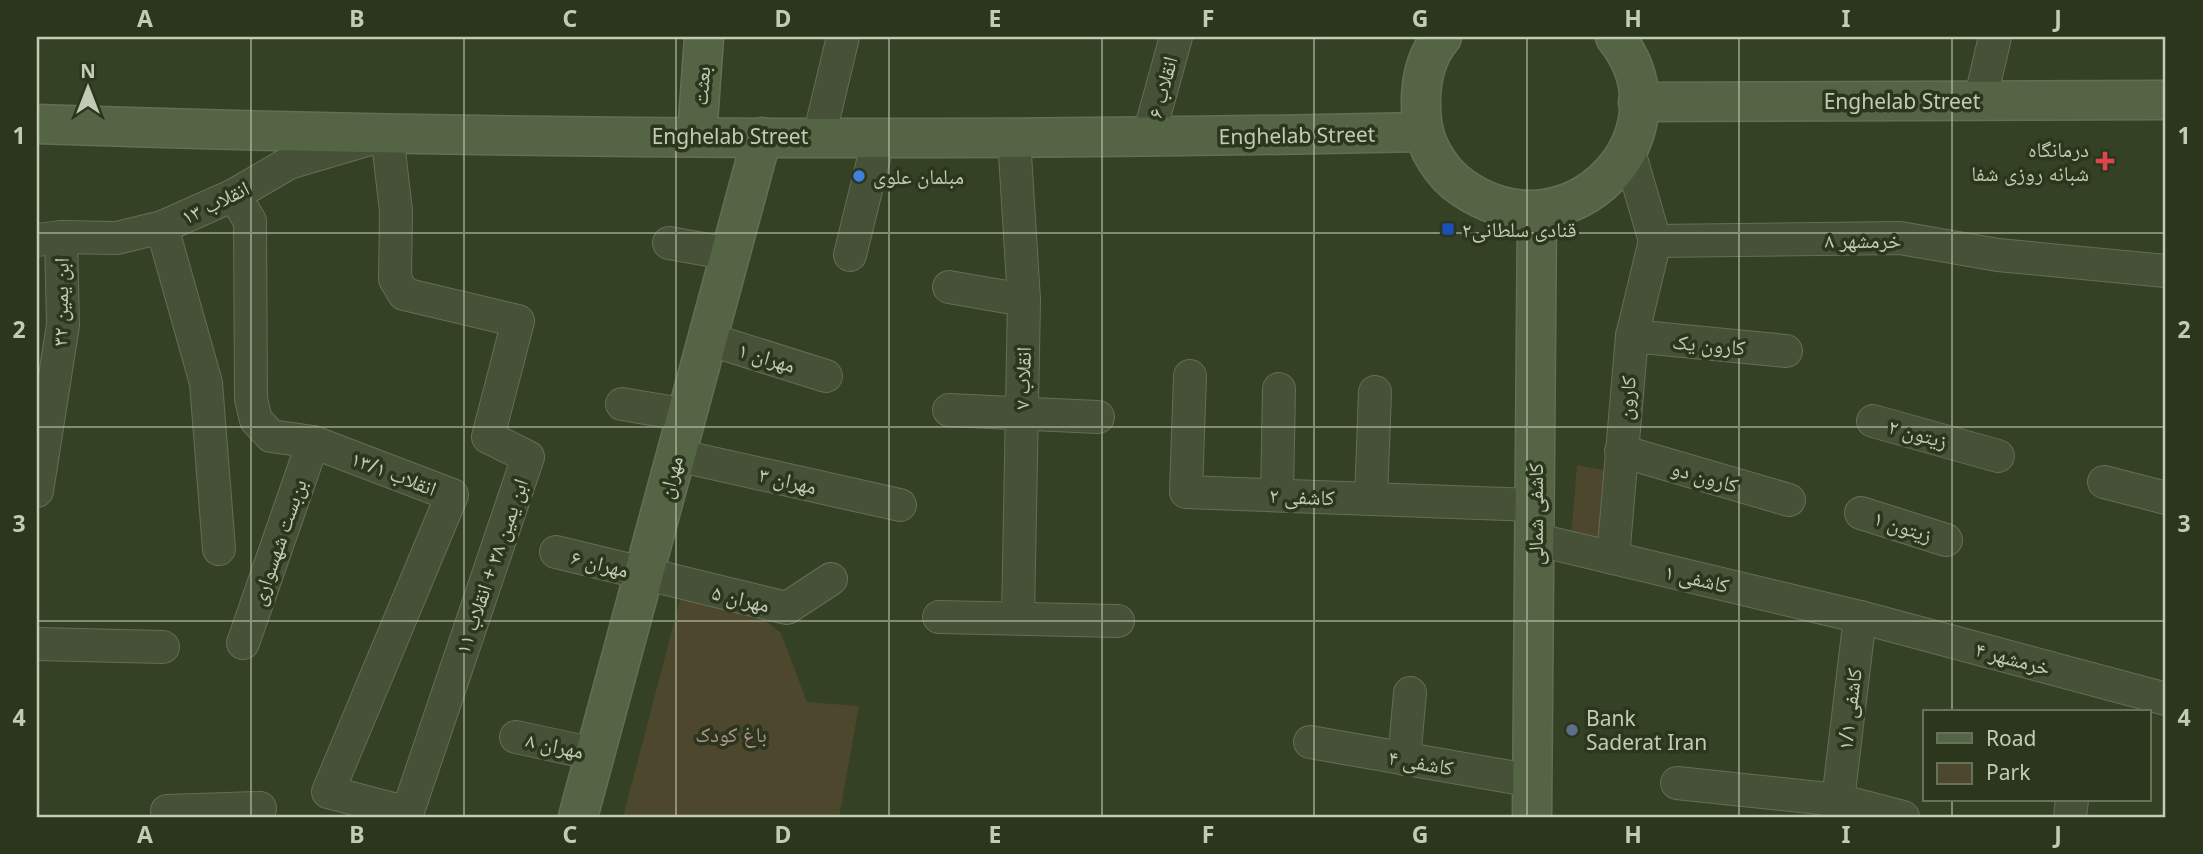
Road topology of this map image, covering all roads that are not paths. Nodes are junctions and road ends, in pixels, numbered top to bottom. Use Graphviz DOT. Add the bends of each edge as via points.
graph roads {
  1 [pos="704,37"];
  2 [pos="843,37"];
  3 [pos="1176,37"];
  4 [pos="1995,37"];
  5 [pos="1437,38"];
  6 [pos="1622,40"];
  7 [pos="2166,100"];
  8 [pos="1980,101"];
  9 [pos="1638,102"];
  10 [pos="37,124"];
  11 [pos="1423,132"];
  12 [pos="387,134"];
  13 [pos="697,136"];
  14 [pos="762,136"];
  15 [pos="820,137"];
  16 [pos="879,137"];
  17 [pos="1014,138"];
  18 [pos="1148,138"];
  19 [pos="1628,148"];
  20 [pos="234,195"];
  21 [pos="1538,211"];
  22 [pos="162,227"];
  23 [pos="49,238"];
  24 [pos="1655,241"];
  25 [pos="670,243"];
  26 [pos="731,254"];
  27 [pos="850,255"];
  28 [pos="2166,271"];
  29 [pos="949,287"];
  30 [pos="1024,300"];
  31 [pos="1632,336"];
  32 [pos="708,339"];
  33 [pos="1786,351"];
  34 [pos="826,376"];
  35 [pos="1190,376"];
  36 [pos="1279,389"];
  37 [pos="1375,392"];
  38 [pos="622,404"];
  39 [pos="950,410"];
  40 [pos="1021,414"];
  41 [pos="687,415"];
  42 [pos="1098,416"];
  43 [pos="1873,421"];
  44 [pos="313,442"];
  45 [pos="1621,452"];
  46 [pos="676,455"];
  47 [pos="1998,456"];
  48 [pos="2104,482"];
  49 [pos="37,491"];
  50 [pos="1277,495"];
  51 [pos="1371,498"];
  52 [pos="2166,498"];
  53 [pos="1789,500"];
  54 [pos="900,505"];
  55 [pos="1861,513"];
  56 [pos="1534,522"];
  57 [pos="1946,540"];
  58 [pos="219,549"];
  59 [pos="555,552"];
  60 [pos="1613,558"];
  61 [pos="644,574"];
  62 [pos="831,579"];
  63 [pos="939,617"];
  64 [pos="1860,617"];
  65 [pos="1018,618"];
  66 [pos="1118,621"];
  67 [pos="243,643"];
  68 [pos="37,644"];
  69 [pos="163,647"];
  70 [pos="1410,693"];
  71 [pos="2166,699"];
  72 [pos="516,737"];
  73 [pos="1310,742"];
  74 [pos="595,754"];
  75 [pos="1404,760"];
  76 [pos="1677,783"];
  77 [pos="1533,799"];
  78 [pos="1838,809"];
  79 [pos="167,811"];
  80 [pos="407,815"];
  81 [pos="258,817"];
  82 [pos="578,817"];
  83 [pos="1903,817"];
  1 -- 13 [label="main road, بعثت"];
  2 -- 15 [label="street"];
  3 -- 18 [label="street, انقلاب ۶"];
  4 -- 8 [label="street"];
  5 -- 11 [label="main road" via="1424,70"];
  6 -- 9 [label="main road"];
  7 -- 8 [label="main road, Enghelab Street"];
  8 -- 9 [label="main road, Enghelab Street"];
  9 -- 19 [label="main road"];
  10 -- 12 [label="main road, Enghelab Street"];
  11 -- 18 [label="main road, Enghelab Street"];
  11 -- 21 [label="main road" via="1455,183 1479,200 1508,209"];
  12 -- 13 [label="main road, Enghelab Street"];
  12 -- 20 [label="street, انقلاب ۱۳" via="289,163"];
  12 -- 80 [label="street, ابن یمین ۳۸ + انقلاب ۱۱" via="396,211 395,279 404,294 518,321 488,437 528,457"];
  13 -- 14 [label="main road, Enghelab Street"];
  14 -- 15 [label="main road, Enghelab Street"];
  14 -- 26 [label="main road, مهران"];
  15 -- 16 [label="main road, Enghelab Street"];
  16 -- 17 [label="main road, Enghelab Street"];
  16 -- 27 [label="street"];
  17 -- 18 [label="main road, Enghelab Street"];
  17 -- 30 [label="street, انقلاب ۷"];
  19 -- 21 [label="main road" via="1613,172 1592,192 1566,205"];
  19 -- 24 [label="street"];
  20 -- 22 [label="street, انقلاب ۱۳"];
  20 -- 44 [label="street, انقلاب ۱۳/۱" via="250,221 251,399 256,420 271,436"];
  21 -- 56 [label="main road, کاشفی شمالی"];
  22 -- 23 [label="street, انقلاب ۱۳" via="117,238"];
  22 -- 58 [label="street" via="206,383"];
  23 -- 49 [label="street, ابن یمین ۳۲" via="63,325"];
  24 -- 28 [label="street, خرمشهر ۸" via="1900,238 1998,255"];
  24 -- 31 [label="street, کارون"];
  25 -- 26 [label="street"];
  26 -- 32 [label="main road, مهران"];
  29 -- 30 [label="street"];
  30 -- 40 [label="street, انقلاب ۷"];
  31 -- 33 [label="street, کارون یک"];
  31 -- 45 [label="street, کارون"];
  32 -- 34 [label="street, مهران ۱"];
  32 -- 41 [label="main road, مهران"];
  35 -- 50 [label="street, کاشفی ۲" via="1186,492"];
  36 -- 50 [label="street"];
  37 -- 51 [label="street"];
  38 -- 41 [label="street"];
  39 -- 40 [label="street"];
  40 -- 42 [label="street"];
  40 -- 65 [label="street, انقلاب ۷"];
  41 -- 46 [label="main road, مهران"];
  43 -- 47 [label="street, زیتون ۲"];
  44 -- 67 [label="street, بن‌بست شهسواری"];
  44 -- 80 [label="street, انقلاب ۱۳/۱" via="452,495 328,792"];
  45 -- 53 [label="street, کارون دو"];
  45 -- 60 [label="street, کارون"];
  46 -- 54 [label="street, مهران ۳"];
  46 -- 61 [label="main road, مهران"];
  48 -- 52 [label="street"];
  50 -- 51 [label="street, کاشفی ۲"];
  51 -- 56 [label="street, کاشفی ۲"];
  55 -- 57 [label="street, زیتون ۱"];
  56 -- 60 [label="street, کاشفی ۱"];
  56 -- 77 [label="main road, کاشفی شمالی"];
  59 -- 61 [label="street, مهران ۶"];
  60 -- 64 [label="street, کاشفی ۱"];
  61 -- 62 [label="street, مهران ۵" via="787,608"];
  61 -- 74 [label="main road, مهران"];
  63 -- 65 [label="street"];
  64 -- 71 [label="street, خرمشهر ۴"];
  64 -- 78 [label="street, کاشفی ۱/۱"];
  65 -- 66 [label="street"];
  68 -- 69 [label="street"];
  70 -- 75 [label="street"];
  72 -- 74 [label="street, مهران ۸"];
  73 -- 75 [label="street, کاشفی ۴"];
  74 -- 82 [label="main road, مهران"];
  75 -- 77 [label="street, کاشفی ۴"];
  76 -- 78 [label="street"];
  78 -- 83 [label="street"];
  79 -- 81 [label="street" via="260,808"];
}
